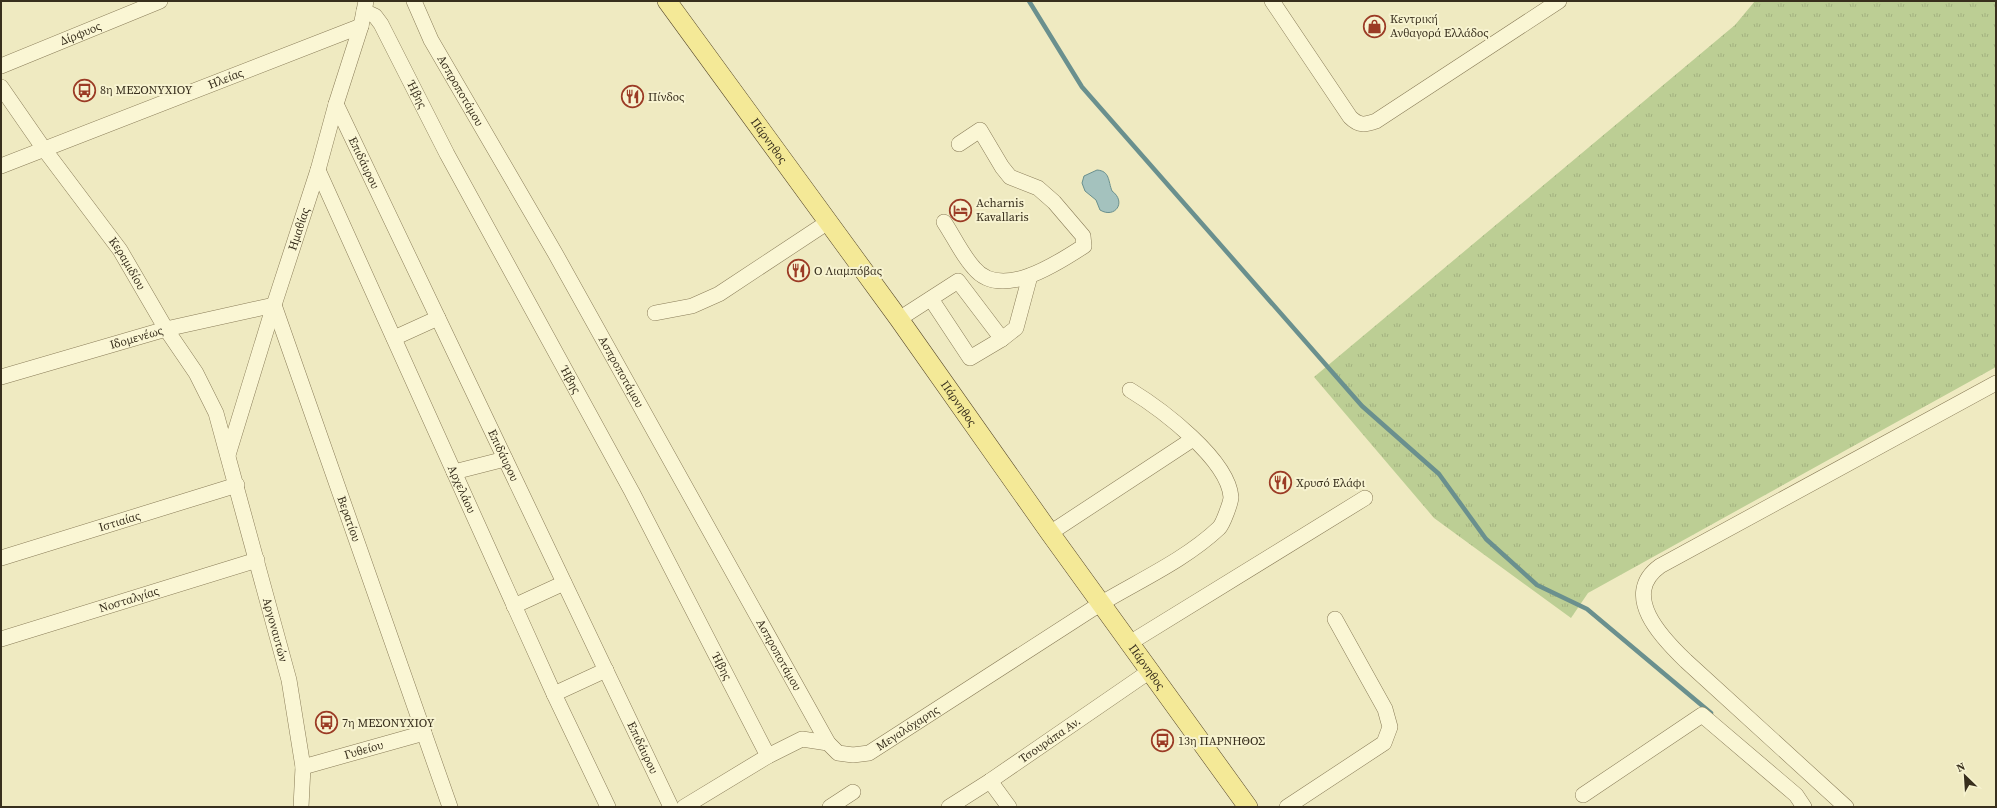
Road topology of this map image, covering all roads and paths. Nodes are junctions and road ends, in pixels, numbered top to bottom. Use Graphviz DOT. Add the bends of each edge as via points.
graph roads {
  1 [pos="160,1"];
  2 [pos="414,1"];
  3 [pos="667,1"];
  4 [pos="1272,1"];
  5 [pos="1560,1"];
  6 [pos="364,13"];
  7 [pos="1,66"];
  8 [pos="1,87"];
  9 [pos="336,104"];
  10 [pos="959,144"];
  11 [pos="44,149"];
  12 [pos="1,166"];
  13 [pos="318,170"];
  14 [pos="828,222"];
  15 [pos="944,222"];
  16 [pos="974,269"];
  17 [pos="1030,276"];
  18 [pos="958,281"];
  19 [pos="931,299"];
  20 [pos="274,305"];
  21 [pos="655,313"];
  22 [pos="438,318"];
  23 [pos="898,319"];
  24 [pos="166,329"];
  25 [pos="394,338"];
  26 [pos="1002,338"];
  27 [pos="1,377"];
  28 [pos="1996,383"];
  29 [pos="1130,390"];
  30 [pos="1193,440"];
  31 [pos="228,455"];
  32 [pos="505,459"];
  33 [pos="454,472"];
  34 [pos="237,485"];
  35 [pos="1365,498"];
  36 [pos="1050,534"];
  37 [pos="1,558"];
  38 [pos="257,560"];
  39 [pos="564,583"];
  40 [pos="1101,604"];
  41 [pos="514,606"];
  42 [pos="1335,619"];
  43 [pos="1,639"];
  44 [pos="1128,644"];
  45 [pos="606,670"];
  46 [pos="1150,671"];
  47 [pos="554,694"];
  48 [pos="424,733"];
  49 [pos="828,743"];
  50 [pos="768,756"];
  51 [pos="303,766"];
  52 [pos="990,781"];
  53 [pos="853,792"];
  54 [pos="1583,795"];
  55 [pos="301,807"];
  56 [pos="450,807"];
  57 [pos="608,807"];
  58 [pos="671,807"];
  59 [pos="684,807"];
  60 [pos="830,807"];
  61 [pos="949,807"];
  62 [pos="1009,807"];
  63 [pos="1248,807"];
  64 [pos="1287,807"];
  65 [pos="1804,807"];
  66 [pos="1846,807"];
  1 -- 7 [label="street, Δίρφυος"];
  2 -- 49 [label="street, Ασπροποτάμου" via="431,40 555,253"];
  3 -- 14 [label="main road, Πάρνηθος"];
  4 -- 5 [label="street" via="1350,118 1356,123 1366,125 1376,121"];
  6 -- 9 [label="street, Ημαθίας"];
  6 -- 11 [label="street, Ηλείας"];
  6 -- 50 [label="street, Ήβης" via="375,16 381,24 447,154 632,492"];
  8 -- 11 [label="street, Κεραμιδίου"];
  9 -- 13 [label="street, Ημαθίας"];
  9 -- 22 [label="street, Επιδάυρου"];
  10 -- 17 [label="street" via="980,130 1010,177 1038,188 1054,202 1083,236 1084,246 1053,266"];
  11 -- 12 [label="street, Ηλείας"];
  11 -- 24 [label="street, Κεραμιδίου" via="120,250"];
  13 -- 20 [label="street, Ημαθίας"];
  13 -- 25 [label="street, Αρχελάου"];
  14 -- 21 [label="street" via="719,294 692,306"];
  14 -- 23 [label="main road, Πάρνηθος"];
  15 -- 16 [label="street"];
  16 -- 17 [label="street" via="993,281"];
  16 -- 18 [label="street"];
  17 -- 26 [label="street" via="1016,328"];
  18 -- 19 [label="street"];
  18 -- 26 [label="street"];
  19 -- 23 [label="street"];
  19 -- 26 [label="street" via="970,358"];
  20 -- 24 [label="street, Ιδομενέως"];
  20 -- 31 [label="street, Ημαθίας"];
  20 -- 48 [label="street, Βερατίου"];
  22 -- 25 [label="street"];
  22 -- 32 [label="street, Επιδάυρου"];
  23 -- 36 [label="main road, Πάρνηθος"];
  24 -- 27 [label="street, Ιδομενέως"];
  24 -- 31 [label="street, Κεραμιδίου" via="196,373 216,413"];
  25 -- 33 [label="street, Αρχελάου"];
  28 -- 66 [label="street" via="1660,566 1653,571 1645,586 1648,613 1657,630 1671,646"];
  29 -- 30 [label="street, Μεγαλόχαρης" via="1170,418"];
  30 -- 36 [label="street"];
  30 -- 40 [label="street, Μεγαλόχαρης" via="1214,461 1227,480 1231,498 1221,526 1196,547"];
  31 -- 34 [label="street, Αργοναυτών"];
  32 -- 33 [label="street"];
  32 -- 39 [label="street, Επιδάυρου"];
  33 -- 41 [label="street, Αρχελάου"];
  34 -- 37 [label="street, Ιστιαίας"];
  34 -- 38 [label="street, Αργοναυτών"];
  35 -- 44 [label="street"];
  36 -- 40 [label="main road, Πάρνηθος"];
  38 -- 43 [label="street, Νοσταλγίας"];
  38 -- 51 [label="street, Αργοναυτών" via="289,680"];
  39 -- 41 [label="street"];
  39 -- 45 [label="street, Επιδάυρου"];
  40 -- 44 [label="main road, Πάρνηθος"];
  40 -- 49 [label="street, Μεγαλόχαρης" via="869,752 853,755 838,753"];
  41 -- 47 [label="street, Αρχελάου"];
  42 -- 64 [label="street" via="1385,709 1390,727 1384,743"];
  44 -- 46 [label="main road, Πάρνηθος"];
  45 -- 47 [label="street"];
  45 -- 58 [label="street, Επιδάυρου"];
  46 -- 52 [label="street, Τσουράπα Αν."];
  46 -- 63 [label="main road, Πάρνηθος"];
  47 -- 57 [label="street, Αρχελάου"];
  48 -- 51 [label="street, Γυθείου"];
  48 -- 56 [label="street, Βερατίου"];
  49 -- 50 [label="street, Μεγαλόχαρης" via="802,739"];
  50 -- 59 [label="street, Μεγαλόχαρης"];
  51 -- 55 [label="street, Αργοναυτών"];
  52 -- 61 [label="street, Τσουράπα Αν."];
  52 -- 62 [label="street"];
  53 -- 60 [label="street"];
  54 -- 65 [label="street" via="1702,716 1796,795"];
}
